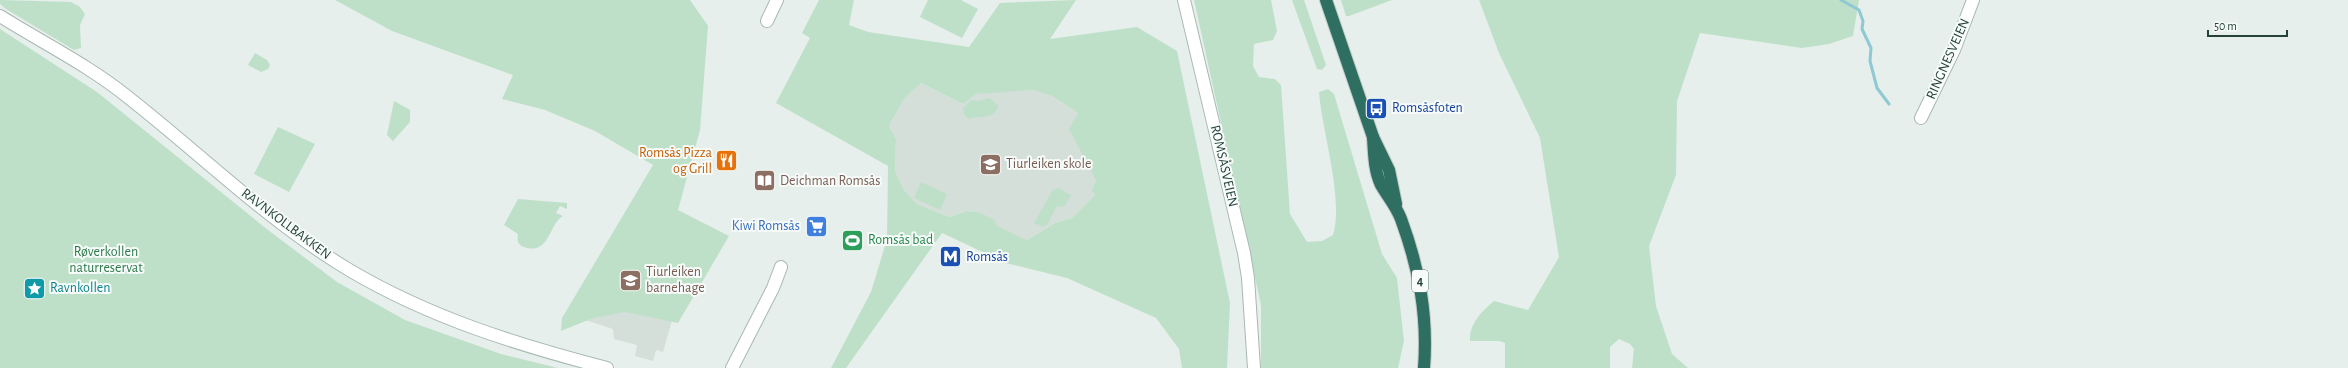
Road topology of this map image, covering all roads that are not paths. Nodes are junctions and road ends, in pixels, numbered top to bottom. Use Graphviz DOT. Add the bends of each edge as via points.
graph roads {
  1 [pos="777,0"];
  2 [pos="1184,0"];
  3 [pos="1326,0"];
  4 [pos="1973,0"];
  5 [pos="0,16"];
  6 [pos="767,21"];
  7 [pos="1921,118"];
  8 [pos="781,267"];
  9 [pos="1251,335"];
  10 [pos="607,368"];
  11 [pos="732,368"];
  12 [pos="1245,368"];
  13 [pos="1254,368"];
  14 [pos="1424,368"];
  1 -- 6 [label="street"];
  2 -- 9 [label="street, ROMSÅSVEIEN" via="1244,253 1250,298"];
  3 -- 14 [label="highway, 4" via="1373,137 1389,170 1397,210 1415,259 1425,322"];
  4 -- 7 [label="street, RINGNESVEIEN" via="1954,50"];
  5 -- 10 [label="street, RAVNKOLLBAKKEN" via="128,97 270,214 351,271 420,307 490,335"];
  8 -- 11 [label="street"];
  9 -- 12 [label="street, ROMSÅSVEIEN"];
  9 -- 13 [label="street, ROMSÅSVEIEN"];
}
